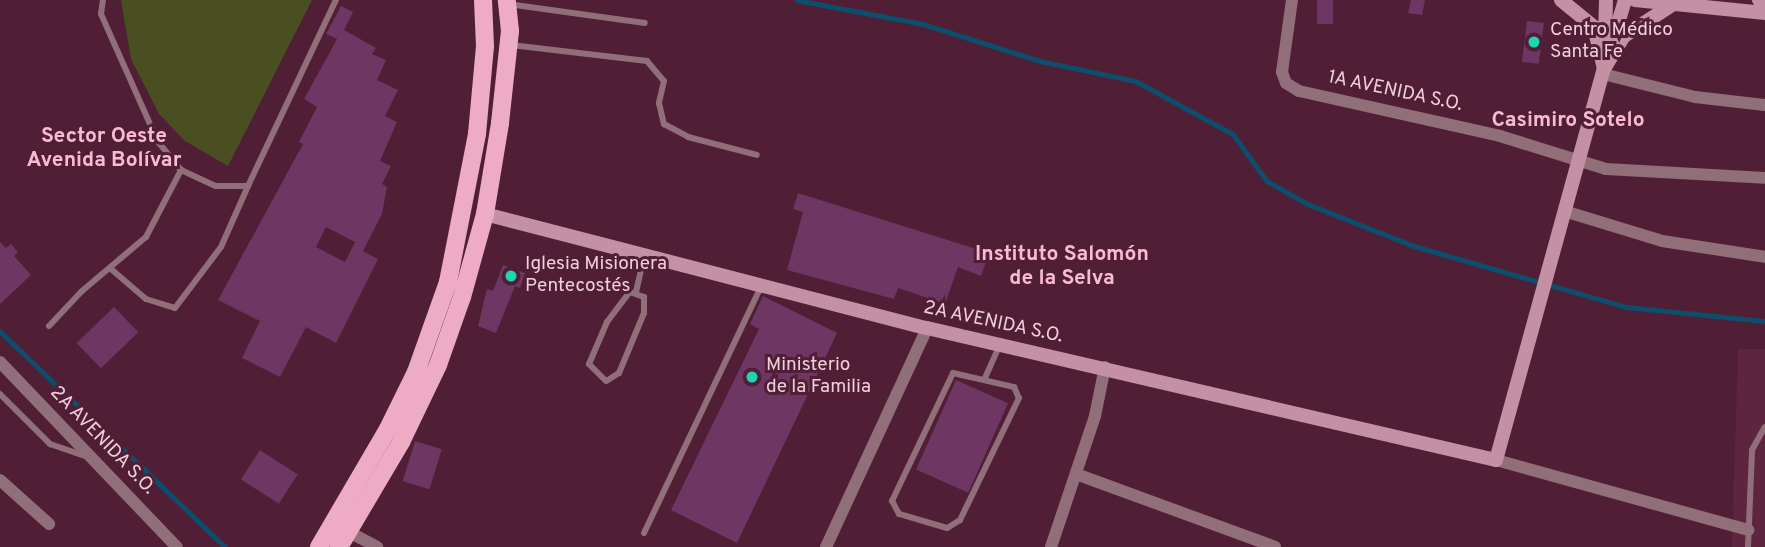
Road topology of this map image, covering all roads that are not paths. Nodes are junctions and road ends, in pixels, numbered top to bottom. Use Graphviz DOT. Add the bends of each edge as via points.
graph roads {
  1 [pos="103,0"];
  2 [pos="337,0"];
  3 [pos="483,0"];
  4 [pos="1292,0"];
  5 [pos="1561,0"];
  6 [pos="1606,0"];
  7 [pos="1625,0"];
  8 [pos="1634,0"];
  9 [pos="1759,0"];
  10 [pos="1765,1"];
  11 [pos="513,2"];
  12 [pos="1675,3"];
  13 [pos="1765,13"];
  14 [pos="645,23"];
  15 [pos="509,38"];
  16 [pos="1604,71"];
  17 [pos="1765,105"];
  18 [pos="757,155"];
  19 [pos="1577,161"];
  20 [pos="181,170"];
  21 [pos="1765,178"];
  22 [pos="248,186"];
  23 [pos="1564,211"];
  24 [pos="485,214"];
  25 [pos="644,257"];
  26 [pos="1765,257"];
  27 [pos="111,269"];
  28 [pos="762,285"];
  29 [pos="636,292"];
  30 [pos="49,326"];
  31 [pos="927,328"];
  32 [pos="1000,344"];
  33 [pos="0,362"];
  34 [pos="1105,367"];
  35 [pos="985,378"];
  36 [pos="0,394"];
  37 [pos="1765,427"];
  38 [pos="90,457"];
  39 [pos="1496,460"];
  40 [pos="1076,474"];
  41 [pos="0,480"];
  42 [pos="50,524"];
  43 [pos="1748,530"];
  44 [pos="644,533"];
  45 [pos="344,539"];
  46 [pos="1269,546"];
  47 [pos="177,547"];
  48 [pos="319,547"];
  49 [pos="377,547"];
  50 [pos="826,547"];
  51 [pos="1051,547"];
  52 [pos="1748,547"];
  1 -- 20 [label="lane" via="101,14 158,142"];
  2 -- 22 [label="lane"];
  3 -- 48 [label="main road" via="485,47 477,134 448,282 416,372"];
  4 -- 19 [label="street, 1A AVENIDA S.O." via="1282,72 1286,83 1299,91 1500,136"];
  5 -- 16 [label="street" via="1594,27"];
  6 -- 16 [label="street"];
  7 -- 16 [label="street"];
  8 -- 12 [label="street"];
  9 -- 10 [label="street"];
  11 -- 14 [label="lane"];
  11 -- 15 [label="main road"];
  12 -- 13 [label="street"];
  12 -- 16 [label="street" via="1624,36"];
  15 -- 18 [label="lane" via="647,61 664,81 659,103 664,124 688,137"];
  15 -- 24 [label="main road"];
  16 -- 17 [label="street" via="1695,97"];
  16 -- 19 [label="street"];
  19 -- 21 [label="street, 1A AVENIDA S.O." via="1606,169"];
  19 -- 23 [label="street"];
  20 -- 22 [label="lane" via="216,186"];
  20 -- 27 [label="lane" via="146,237"];
  22 -- 27 [label="lane" via="221,247 175,308 146,299"];
  23 -- 26 [label="street" via="1662,242"];
  23 -- 39 [label="street"];
  24 -- 25 [label="street, 2A AVENIDA S.O."];
  24 -- 45 [label="main road" via="438,365"];
  25 -- 28 [label="street, 2A AVENIDA S.O."];
  25 -- 29 [label="lane"];
  27 -- 30 [label="lane"];
  28 -- 31 [label="street, 2A AVENIDA S.O."];
  28 -- 44 [label="lane"];
  29 -- 29 [label="lane" via="630,292 607,322 589,364 606,381 619,373 644,313 645,297"];
  31 -- 32 [label="street, 2A AVENIDA S.O."];
  31 -- 50 [label="street"];
  32 -- 34 [label="street, 2A AVENIDA S.O."];
  32 -- 35 [label="lane"];
  33 -- 38 [label="street, 2A AVENIDA S.O."];
  34 -- 39 [label="street, 2A AVENIDA S.O."];
  34 -- 40 [label="street"];
  35 -- 35 [label="lane" via="1014,387 1019,398 960,520 947,528 899,514 892,500 949,377 957,372"];
  36 -- 38 [label="lane" via="50,444"];
  37 -- 43 [label="lane" via="1752,450"];
  38 -- 47 [label="street, 2A AVENIDA S.O."];
  39 -- 43 [label="street"];
  40 -- 46 [label="street"];
  40 -- 51 [label="street"];
  41 -- 42 [label="street"];
  43 -- 52 [label="lane"];
  45 -- 49 [label="street"];
}
